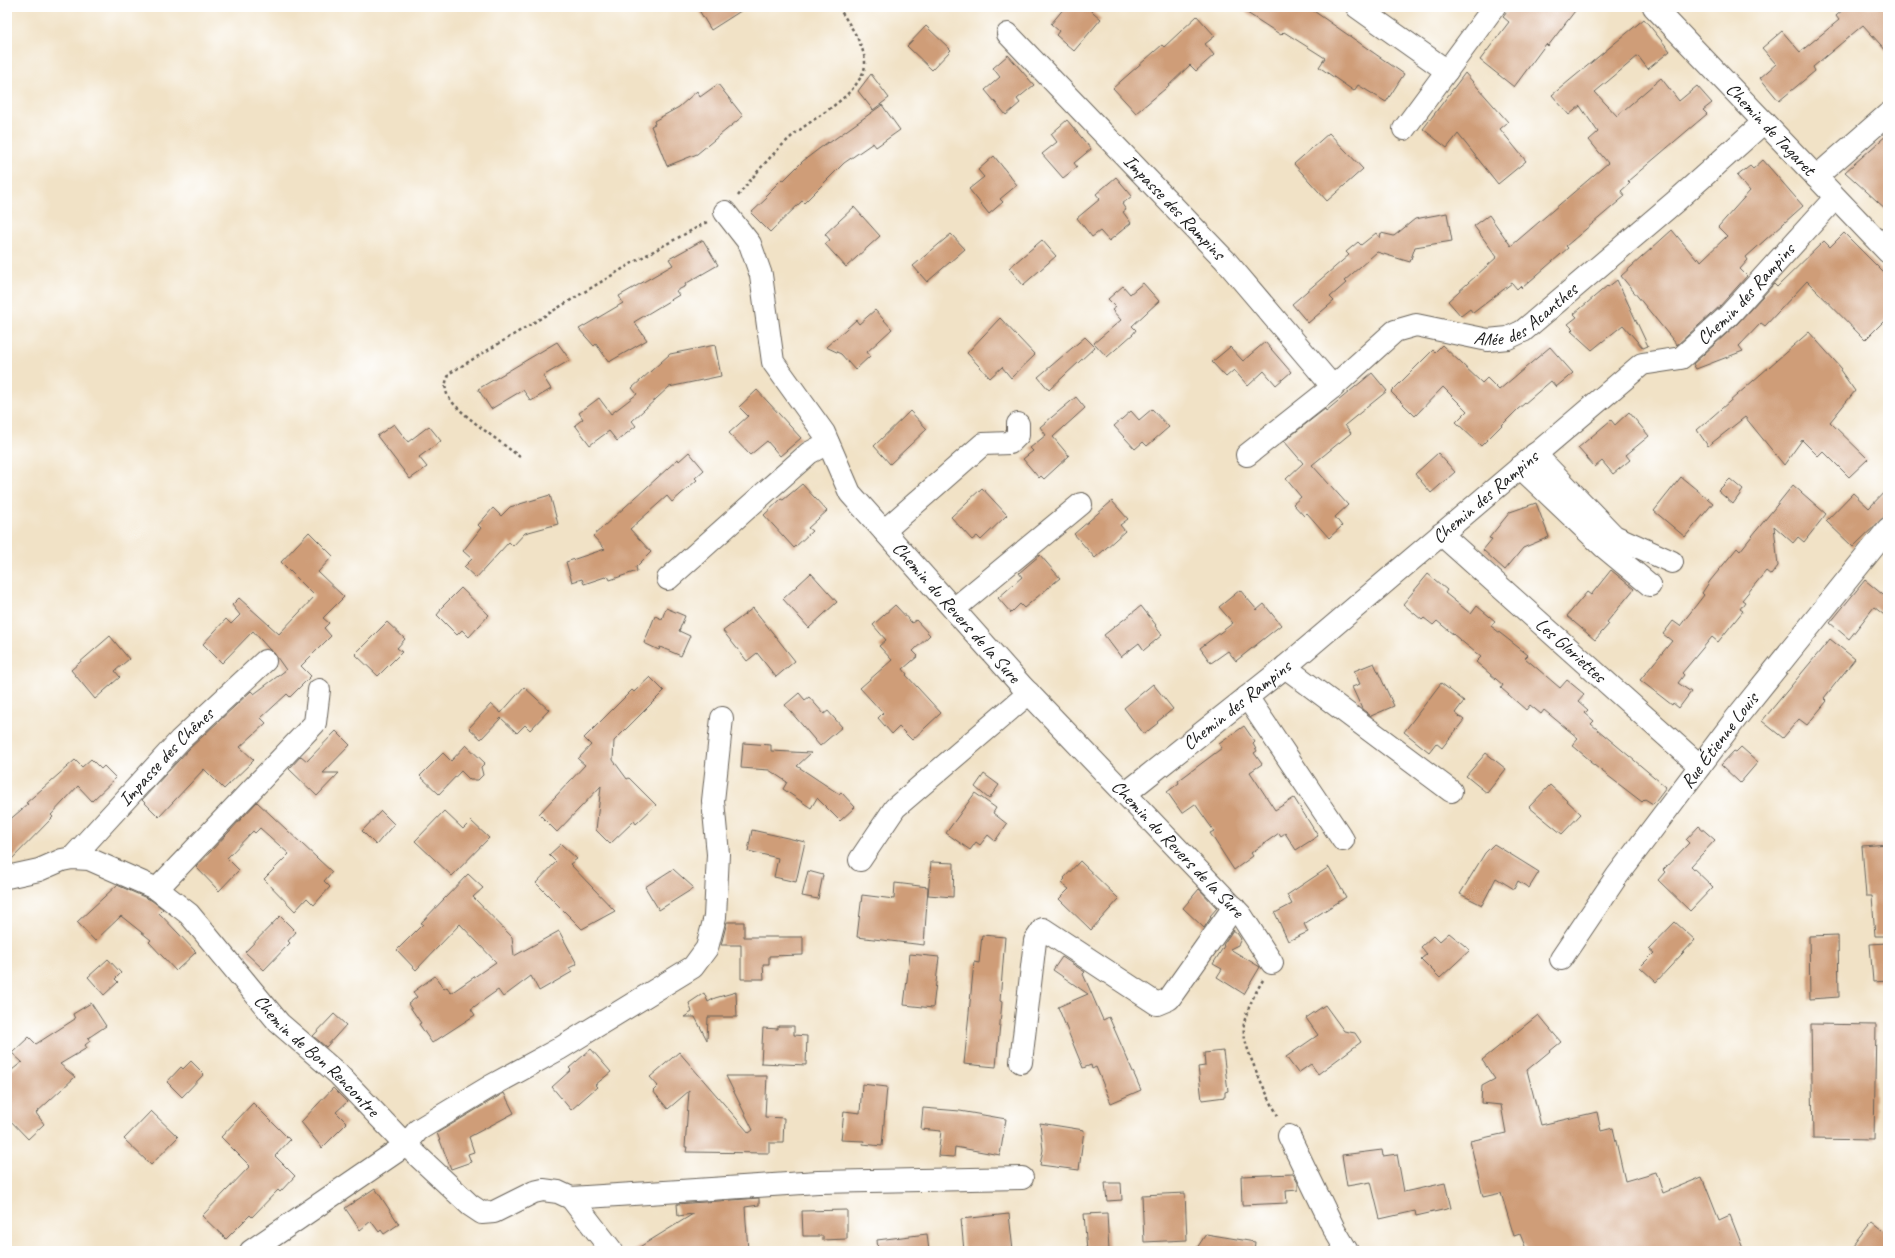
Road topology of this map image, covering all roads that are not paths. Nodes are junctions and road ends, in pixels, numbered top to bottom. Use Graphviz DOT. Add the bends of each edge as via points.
graph roads {
  1 [pos="1357,7"];
  2 [pos="1494,7"];
  3 [pos="1654,7"];
  4 [pos="1008,34"];
  5 [pos="1447,71"];
  6 [pos="1888,114"];
  7 [pos="1764,122"];
  8 [pos="1404,129"];
  9 [pos="1816,177"];
  10 [pos="1835,198"];
  11 [pos="725,212"];
  12 [pos="1888,252"];
  13 [pos="1333,386"];
  14 [pos="1018,424"];
  15 [pos="828,443"];
  16 [pos="1247,455"];
  17 [pos="1527,461"];
  18 [pos="1081,504"];
  19 [pos="1888,529"];
  20 [pos="884,531"];
  21 [pos="1441,534"];
  22 [pos="1672,562"];
  23 [pos="668,579"];
  24 [pos="1650,585"];
  25 [pos="954,609"];
  26 [pos="265,661"];
  27 [pos="1285,667"];
  28 [pos="319,690"];
  29 [pos="1029,693"];
  30 [pos="1247,697"];
  31 [pos="722,718"];
  32 [pos="1700,766"];
  33 [pos="1451,791"];
  34 [pos="1125,794"];
  35 [pos="1343,840"];
  36 [pos="72,858"];
  37 [pos="860,860"];
  38 [pos="7,877"];
  39 [pos="157,888"];
  40 [pos="1234,907"];
  41 [pos="1561,959"];
  42 [pos="1272,963"];
  43 [pos="1021,1062"];
  44 [pos="1289,1136"];
  45 [pos="406,1145"];
  46 [pos="1022,1178"];
  47 [pos="571,1198"];
  48 [pos="251,1251"];
  49 [pos="612,1251"];
  50 [pos="1347,1251"];
  1 -- 5 [label="street"];
  2 -- 5 [label="street"];
  3 -- 7 [label="street, Chemin de Tagaret"];
  4 -- 13 [label="street, Impasse des Rampins" via="1225,260"];
  5 -- 8 [label="street"];
  6 -- 9 [label="street"];
  7 -- 9 [label="street, Chemin de Tagaret"];
  7 -- 13 [label="street, Allée des Acanthes" via="1676,201 1523,331 1508,338 1488,340 1416,325 1396,331"];
  9 -- 10 [label="street, Chemin de Tagaret"];
  10 -- 12 [label="street, Chemin de Tagaret"];
  10 -- 17 [label="street, Chemin des Rampins" via="1729,315 1680,358 1642,364"];
  11 -- 15 [label="street, Chemin du Revers de la Sure" via="750,244 762,275 773,362 824,433"];
  13 -- 16 [label="street, Allée des Acanthes"];
  14 -- 20 [label="street" via="1018,435 1010,443 983,444"];
  15 -- 20 [label="street, Chemin du Revers de la Sure" via="850,493"];
  15 -- 23 [label="street" via="809,453"];
  17 -- 21 [label="street, Chemin des Rampins"];
  17 -- 22 [label="street" via="1614,536"];
  17 -- 24 [label="street" via="1604,547"];
  18 -- 25 [label="street"];
  19 -- 32 [label="street, Rue Étienne Louis"];
  20 -- 25 [label="street, Chemin du Revers de la Sure"];
  21 -- 27 [label="street, Chemin des Rampins"];
  21 -- 32 [label="street, Les Gloriettes"];
  25 -- 29 [label="street, Chemin du Revers de la Sure"];
  26 -- 36 [label="street, Impasse des Chênes" via="180,740"];
  27 -- 30 [label="street, Chemin des Rampins"];
  27 -- 33 [label="street"];
  28 -- 39 [label="street" via="315,723"];
  29 -- 34 [label="street, Chemin du Revers de la Sure"];
  29 -- 37 [label="street" via="895,808"];
  30 -- 34 [label="street, Chemin des Rampins"];
  30 -- 35 [label="street"];
  31 -- 45 [label="street" via="713,801 718,854 715,917 707,948 693,967 566,1045 490,1086 418,1130"];
  32 -- 41 [label="street, Rue Étienne Louis" via="1617,876"];
  34 -- 40 [label="street, Chemin du Revers de la Sure"];
  36 -- 38 [label="street, Chemin de Bon Rencontre" via="39,870"];
  36 -- 39 [label="street, Chemin de Bon Rencontre" via="102,863"];
  39 -- 45 [label="street, Chemin de Bon Rencontre" via="189,914 280,1023 338,1074"];
  40 -- 42 [label="street, Chemin du Revers de la Sure"];
  40 -- 43 [label="street" via="1169,999 1157,1004 1043,929 1035,942"];
  44 -- 50 [label="street"];
  45 -- 47 [label="street, Chemin de Bon Rencontre" via="470,1205 482,1213 494,1212 543,1190 558,1192"];
  45 -- 48 [label="street"];
  46 -- 47 [label="street" via="818,1182"];
  47 -- 49 [label="street"];
}
